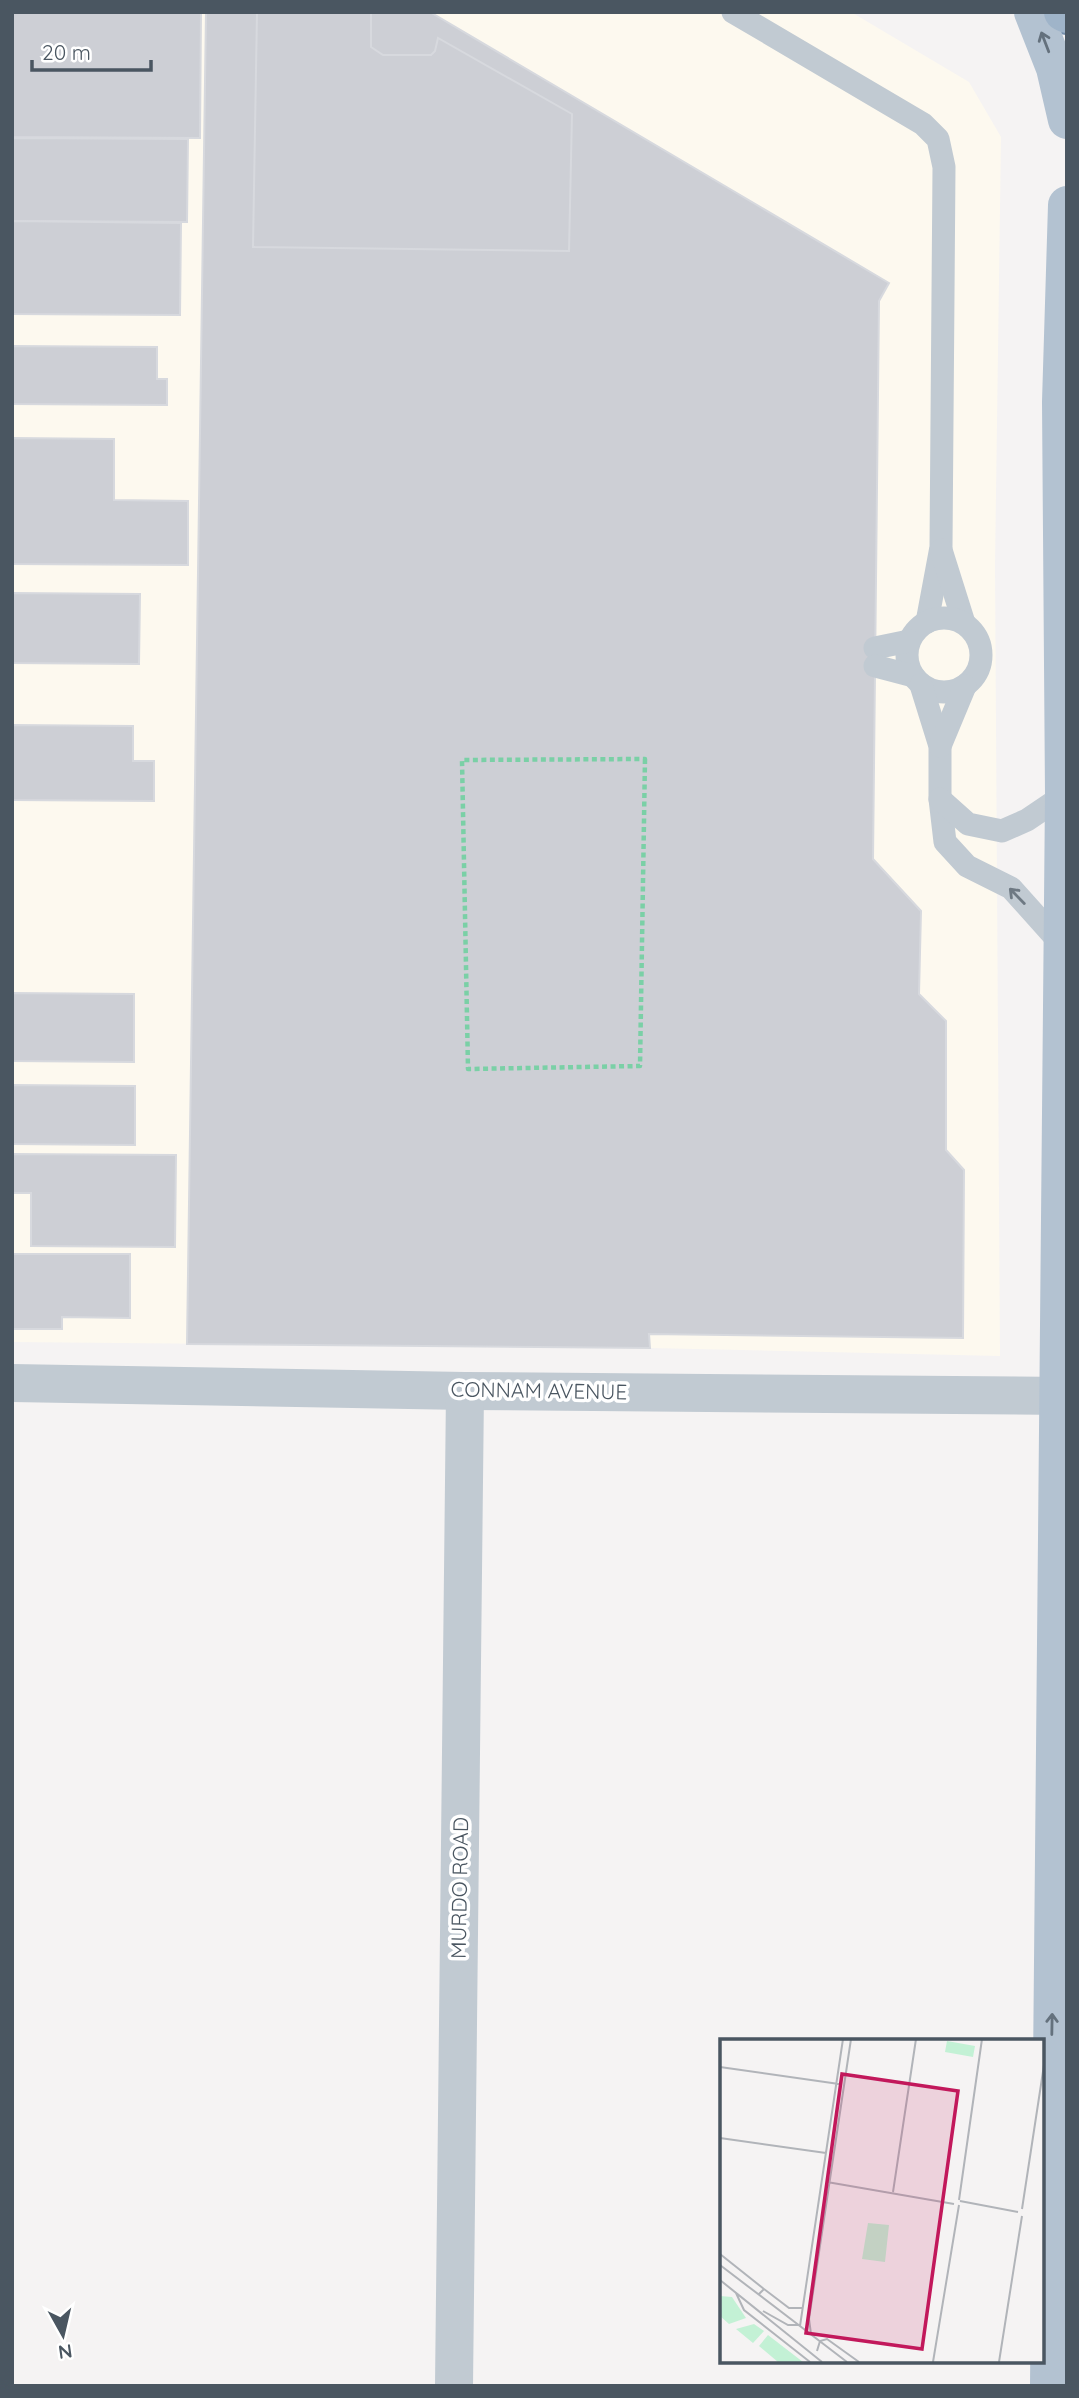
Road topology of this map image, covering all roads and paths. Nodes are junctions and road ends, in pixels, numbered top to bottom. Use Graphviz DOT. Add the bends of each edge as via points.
graph roads {
  1 [pos="733,12"];
  2 [pos="1033,12"];
  3 [pos="1067,120"];
  4 [pos="1067,205"];
  5 [pos="941,547"];
  6 [pos="927,622"];
  7 [pos="964,623"];
  8 [pos="909,641"];
  9 [pos="917,680"];
  10 [pos="965,686"];
  11 [pos="940,746"];
  12 [pos="1064,795"];
  13 [pos="940,799"];
  14 [pos="1063,946"];
  15 [pos="640,1066"];
  16 [pos="12,1384"];
  17 [pos="465,1391"];
  18 [pos="1063,1396"];
  19 [pos="1058,2311"];
  20 [pos="454,2386"];
  21 [pos="1049,2386"];
  1 -- 5 [label="lane" via="923,124 938,139 944,167"];
  3 -- 2 [label="main road, one-way" via="1055,68"];
  4 -- 12 [label="main road" via="1061,402"];
  5 -- 6 [label="lane"];
  5 -- 7 [label="lane"];
  6 -- 7 [label="lane" via="939,618"];
  6 -- 8 [label="lane"];
  7 -- 10 [label="lane" via="974,632 982,656 980,668"];
  8 -- 9 [label="lane" via="908,665"];
  8 -- 9 [label="lane" via="875,657"];
  9 -- 10 [label="lane" via="931,691 943,693"];
  9 -- 11 [label="lane"];
  10 -- 11 [label="lane"];
  11 -- 13 [label="lane"];
  12 -- 13 [label="lane" via="1002,831 968,824"];
  12 -- 14 [label="main road"];
  14 -- 13 [label="lane, one-way" via="1011,888 967,866 945,842"];
  14 -- 18 [label="main road"];
  15 -- 15 [label="path" via="645,760 462,760 468,1069"];
  16 -- 17 [label="street, CONNAM AVENUE"];
  17 -- 18 [label="street, CONNAM AVENUE"];
  17 -- 20 [label="street, MURDO ROAD"];
  19 -- 18 [label="main road, one-way"];
  19 -- 21 [label="main road"];
}
